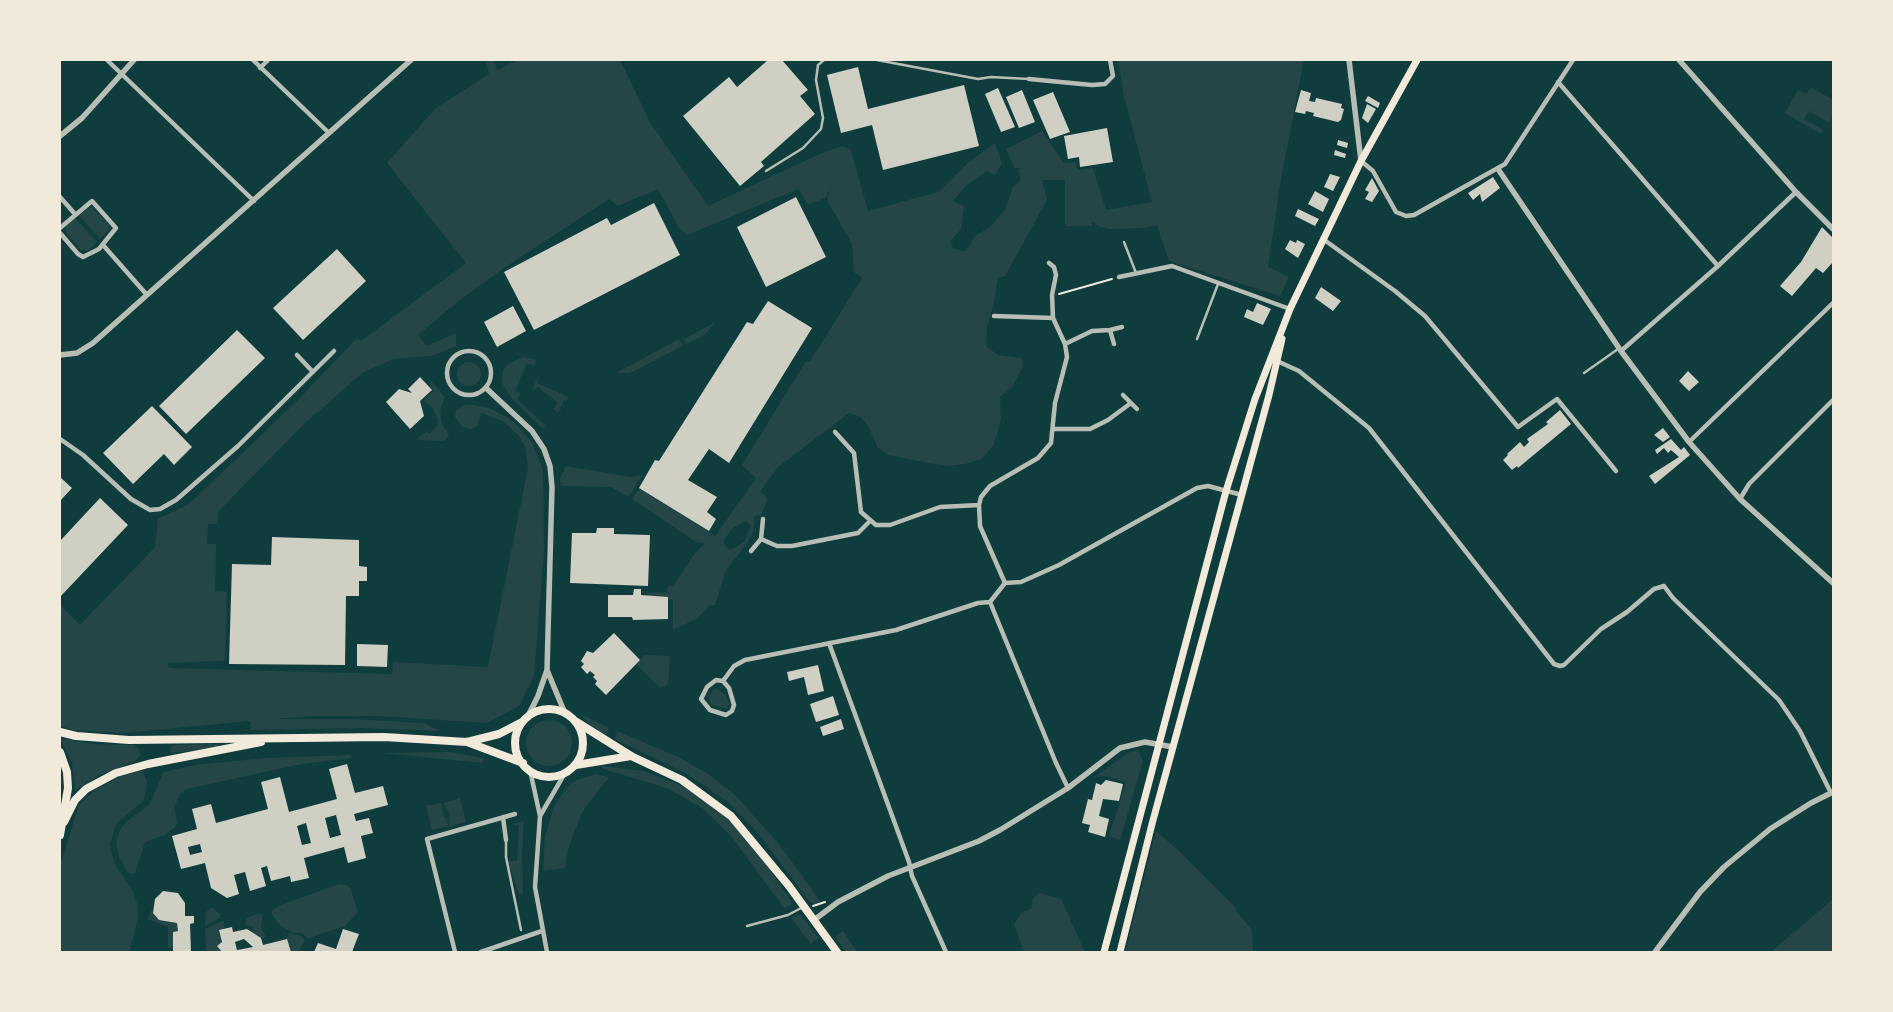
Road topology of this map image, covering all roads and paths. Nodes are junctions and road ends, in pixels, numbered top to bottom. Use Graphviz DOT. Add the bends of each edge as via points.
graph roads {
  1 [pos="107,60"];
  2 [pos="134,60"];
  3 [pos="252,60"];
  4 [pos="268,60"];
  5 [pos="411,60"];
  6 [pos="824,60"];
  7 [pos="877,60"];
  8 [pos="1110,60"];
  9 [pos="1349,60"];
  10 [pos="1417,60"];
  11 [pos="1573,60"];
  12 [pos="1679,60"];
  13 [pos="260,68"];
  14 [pos="120,74"];
  15 [pos="1029,80"];
  16 [pos="1558,82"];
  17 [pos="329,133"];
  18 [pos="60,136"];
  19 [pos="1361,161"];
  20 [pos="1498,169"];
  21 [pos="766,171"];
  22 [pos="1796,192"];
  23 [pos="60,197"];
  24 [pos="254,201"];
  25 [pos="74,214"];
  26 [pos="1832,226"];
  27 [pos="60,228"];
  28 [pos="60,233"];
  29 [pos="1323,240"];
  30 [pos="1124,242"];
  31 [pos="102,245"];
  32 [pos="1049,262"];
  33 [pos="1718,266"];
  34 [pos="1136,273"];
  35 [pos="1119,277"];
  36 [pos="1219,282"];
  37 [pos="147,295"];
  38 [pos="1052,295"];
  39 [pos="1833,303"];
  40 [pos="1290,309"];
  41 [pos="994,316"];
  42 [pos="1053,318"];
  43 [pos="1122,327"];
  44 [pos="1110,330"];
  45 [pos="1198,339"];
  46 [pos="1065,344"];
  47 [pos="1114,344"];
  48 [pos="1621,350"];
  49 [pos="334,351"];
  50 [pos="60,355"];
  51 [pos="297,355"];
  52 [pos="1274,360"];
  53 [pos="313,372"];
  54 [pos="1584,373"];
  55 [pos="486,388"];
  56 [pos="1123,395"];
  57 [pos="1833,400"];
  58 [pos="1131,403"];
  59 [pos="1137,409"];
  60 [pos="1053,430"];
  61 [pos="835,432"];
  62 [pos="60,439"];
  63 [pos="1689,442"];
  64 [pos="1616,471"];
  65 [pos="1226,491"];
  66 [pos="1242,495"];
  67 [pos="1740,499"];
  68 [pos="978,506"];
  69 [pos="763,519"];
  70 [pos="870,521"];
  71 [pos="761,539"];
  72 [pos="751,551"];
  73 [pos="1005,582"];
  74 [pos="1833,583"];
  75 [pos="990,602"];
  76 [pos="828,643"];
  77 [pos="547,670"];
  78 [pos="723,682"];
  79 [pos="564,711"];
  80 [pos="525,719"];
  81 [pos="575,721"];
  82 [pos="60,732"];
  83 [pos="277,738"];
  84 [pos="467,742"];
  85 [pos="1158,744"];
  86 [pos="1173,747"];
  87 [pos="60,752"];
  88 [pos="631,756"];
  89 [pos="523,763"];
  90 [pos="576,765"];
  91 [pos="530,770"];
  92 [pos="565,773"];
  93 [pos="1068,788"];
  94 [pos="1832,793"];
  95 [pos="515,814"];
  96 [pos="540,816"];
  97 [pos="503,817"];
  98 [pos="64,822"];
  99 [pos="60,835"];
  100 [pos="506,840"];
  101 [pos="911,868"];
  102 [pos="804,907"];
  103 [pos="814,920"];
  104 [pos="748,926"];
  105 [pos="521,930"];
  106 [pos="542,931"];
  107 [pos="455,952"];
  108 [pos="481,952"];
  109 [pos="546,952"];
  110 [pos="837,952"];
  111 [pos="946,952"];
  112 [pos="1104,952"];
  113 [pos="1120,952"];
  114 [pos="1655,952"];
  1 -- 14 [label="street"];
  2 -- 14 [label="street"];
  3 -- 13 [label="street"];
  4 -- 13 [label="street"];
  5 -- 17 [label="street"];
  6 -- 21 [label="lane" via="818,65 816,80 823,118 821,129 803,148"];
  7 -- 15 [label="lane" via="978,79"];
  8 -- 15 [label="street" via="1113,76 1105,84 1092,86"];
  9 -- 19 [label="street"];
  10 -- 19 [label="main road"];
  11 -- 16 [label="street"];
  12 -- 22 [label="street"];
  13 -- 17 [label="street"];
  14 -- 18 [label="street" via="82,118"];
  14 -- 24 [label="street"];
  16 -- 20 [label="street" via="1505,164"];
  16 -- 33 [label="street"];
  17 -- 24 [label="street"];
  19 -- 20 [label="street" via="1373,171 1396,212 1406,216 1414,215"];
  19 -- 29 [label="main road"];
  20 -- 48 [label="street"];
  22 -- 26 [label="street"];
  22 -- 33 [label="street"];
  23 -- 25 [label="street"];
  24 -- 37 [label="street"];
  25 -- 27 [label="street"];
  25 -- 31 [label="street" via="92,200 105,213 116,228"];
  28 -- 31 [label="street" via="83,257"];
  29 -- 40 [label="main road"];
  29 -- 64 [label="street" via="1425,316 1518,427 1558,399"];
  30 -- 34 [label="lane"];
  31 -- 37 [label="street"];
  32 -- 38 [label="street" via="1056,275"];
  33 -- 48 [label="street"];
  34 -- 35 [label="street"];
  34 -- 36 [label="street" via="1172,266"];
  35 -- 38 [label="path" via="1081,290"];
  36 -- 40 [label="street"];
  36 -- 45 [label="lane"];
  37 -- 50 [label="street" via="85,349"];
  38 -- 42 [label="street"];
  39 -- 63 [label="street"];
  40 -- 52 [label="main road"];
  41 -- 42 [label="street"];
  42 -- 46 [label="street"];
  43 -- 44 [label="street"];
  44 -- 46 [label="street" via="1092,331"];
  44 -- 47 [label="street"];
  46 -- 60 [label="street" via="1066,363 1055,403"];
  48 -- 54 [label="lane"];
  48 -- 63 [label="street"];
  49 -- 53 [label="street"];
  51 -- 53 [label="street"];
  52 -- 65 [label="main road" via="1255,399"];
  52 -- 66 [label="main road"];
  52 -- 94 [label="street" via="1299,371 1369,428 1554,664 1564,665 1601,629 1654,589 1664,586 1779,700 1808,744"];
  53 -- 62 [label="street" via="198,481 160,509 150,510 131,499 83,455"];
  55 -- 55 [label="street" via="468,395 453,388 447,373 452,359 465,351 482,355 491,369"];
  55 -- 77 [label="street" via="532,431 550,466"];
  56 -- 58 [label="street"];
  57 -- 67 [label="street" via="1749,484"];
  58 -- 59 [label="street"];
  58 -- 60 [label="street" via="1090,429"];
  60 -- 68 [label="street" via="1051,443 1045,452 990,486"];
  61 -- 70 [label="street" via="854,453 859,505"];
  63 -- 67 [label="street"];
  65 -- 66 [label="street"];
  65 -- 73 [label="street" via="1208,486 1197,488 1059,565 1021,582"];
  65 -- 85 [label="main road"];
  66 -- 86 [label="main road"];
  67 -- 74 [label="street"];
  68 -- 70 [label="street" via="940,508 883,526"];
  68 -- 73 [label="street" via="983,533"];
  69 -- 71 [label="street"];
  70 -- 71 [label="street" via="858,533 792,546 777,546"];
  71 -- 72 [label="street"];
  73 -- 75 [label="street"];
  75 -- 76 [label="street" via="896,630"];
  75 -- 93 [label="street"];
  76 -- 78 [label="street" via="745,660 734,666"];
  76 -- 101 [label="street"];
  77 -- 79 [label="street"];
  77 -- 80 [label="street"];
  78 -- 78 [label="street" via="729,688 734,705 726,715 710,710 701,699 707,686 716,680"];
  79 -- 80 [label="highway" via="549,709"];
  79 -- 81 [label="highway"];
  80 -- 84 [label="highway" via="499,734"];
  80 -- 89 [label="highway" via="516,741"];
  81 -- 88 [label="highway"];
  81 -- 90 [label="highway" via="582,739"];
  82 -- 83 [label="highway" via="129,740"];
  83 -- 84 [label="highway"];
  83 -- 98 [label="highway" via="116,773 86,789 75,800"];
  84 -- 89 [label="highway"];
  85 -- 86 [label="street"];
  85 -- 93 [label="street" via="1145,742 1120,748"];
  85 -- 112 [label="main road"];
  86 -- 113 [label="main road"];
  87 -- 98 [label="highway" via="68,772"];
  88 -- 90 [label="highway"];
  88 -- 102 [label="highway" via="682,780 714,801 748,833"];
  89 -- 91 [label="highway"];
  90 -- 92 [label="highway"];
  91 -- 92 [label="highway" via="544,776"];
  91 -- 96 [label="street"];
  92 -- 96 [label="street"];
  93 -- 101 [label="street" via="979,841"];
  94 -- 114 [label="street" via="1770,829 1724,867 1700,892"];
  95 -- 97 [label="street"];
  96 -- 106 [label="street" via="535,887"];
  97 -- 100 [label="street"];
  97 -- 107 [label="street" via="427,839"];
  98 -- 99 [label="highway"];
  100 -- 105 [label="lane" via="506,857"];
  101 -- 103 [label="street" via="888,876"];
  101 -- 111 [label="street"];
  102 -- 103 [label="highway"];
  102 -- 104 [label="lane"];
  103 -- 110 [label="highway"];
  106 -- 108 [label="street"];
  106 -- 109 [label="street"];
}
